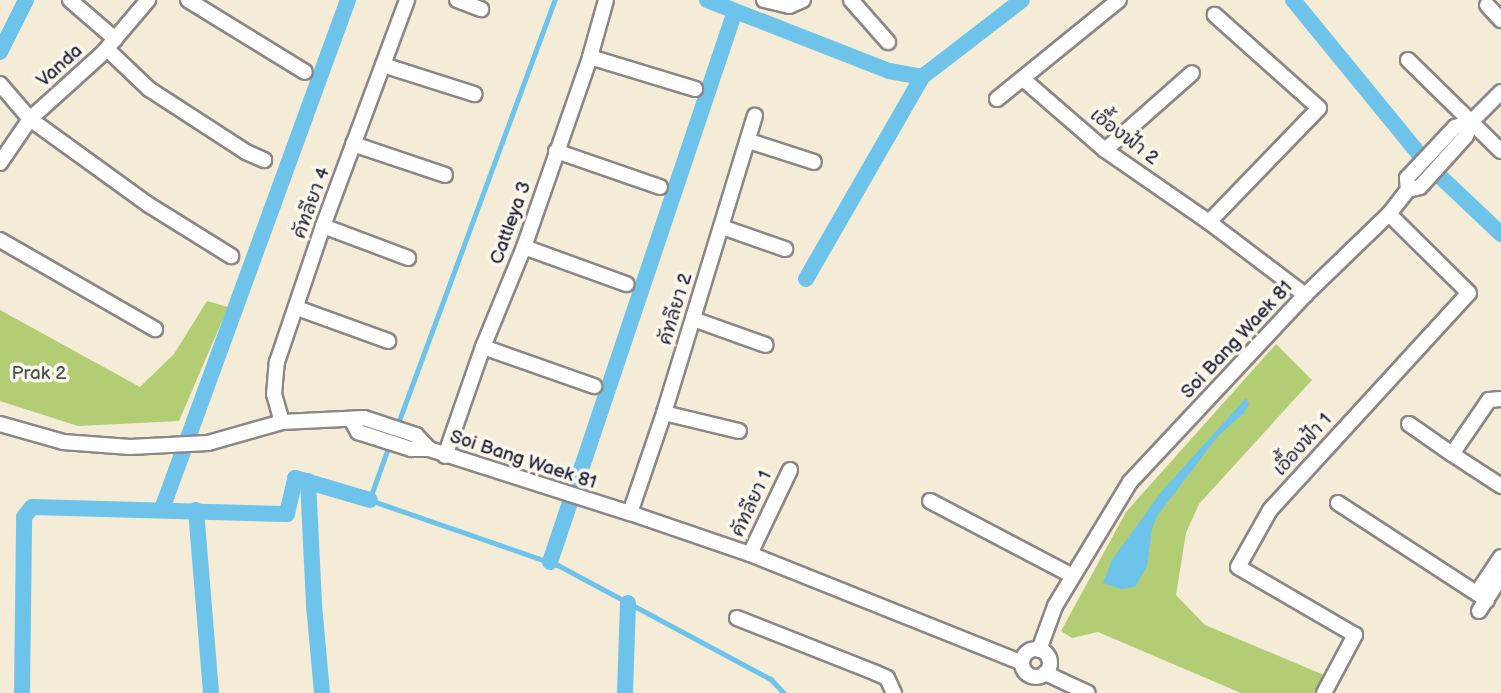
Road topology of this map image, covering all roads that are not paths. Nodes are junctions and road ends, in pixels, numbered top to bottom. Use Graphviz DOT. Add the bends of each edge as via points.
graph roads {
  1 [pos="70,0"];
  2 [pos="148,0"];
  3 [pos="188,0"];
  4 [pos="407,0"];
  5 [pos="457,0"];
  6 [pos="606,0"];
  7 [pos="764,0"];
  8 [pos="803,0"];
  9 [pos="851,0"];
  10 [pos="1119,0"];
  11 [pos="1487,5"];
  12 [pos="481,9"];
  13 [pos="1215,15"];
  14 [pos="1501,20"];
  15 [pos="888,42"];
  16 [pos="111,44"];
  17 [pos="590,57"];
  18 [pos="1408,60"];
  19 [pos="383,65"];
  20 [pos="305,72"];
  21 [pos="1192,73"];
  22 [pos="1023,79"];
  23 [pos="0,84"];
  24 [pos="695,89"];
  25 [pos="1501,92"];
  26 [pos="474,94"];
  27 [pos="997,99"];
  28 [pos="755,116"];
  29 [pos="30,119"];
  30 [pos="1472,121"];
  31 [pos="749,141"];
  32 [pos="354,144"];
  33 [pos="1105,150"];
  34 [pos="556,151"];
  35 [pos="1501,151"];
  36 [pos="264,160"];
  37 [pos="814,162"];
  38 [pos="0,163"];
  39 [pos="445,176"];
  40 [pos="660,187"];
  41 [pos="1389,214"];
  42 [pos="1209,222"];
  43 [pos="323,226"];
  44 [pos="722,227"];
  45 [pos="0,240"];
  46 [pos="524,247"];
  47 [pos="785,248"];
  48 [pos="231,256"];
  49 [pos="408,258"];
  50 [pos="626,284"];
  51 [pos="1305,295"];
  52 [pos="297,308"];
  53 [pos="693,319"];
  54 [pos="155,329"];
  55 [pos="388,341"];
  56 [pos="766,345"];
  57 [pos="483,347"];
  58 [pos="594,386"];
  59 [pos="1501,400"];
  60 [pos="664,413"];
  61 [pos="282,422"];
  62 [pos="0,424"];
  63 [pos="1409,424"];
  64 [pos="739,431"];
  65 [pos="1452,454"];
  66 [pos="445,456"];
  67 [pos="790,470"];
  68 [pos="1501,486"];
  69 [pos="930,501"];
  70 [pos="1338,502"];
  71 [pos="630,513"];
  72 [pos="750,554"];
  73 [pos="1501,557"];
  74 [pos="1073,576"];
  75 [pos="1501,577"];
  76 [pos="1481,601"];
  77 [pos="737,618"];
  78 [pos="1039,650"];
  79 [pos="1022,663"];
  80 [pos="1045,673"];
  81 [pos="894,693"];
  82 [pos="1088,693"];
  83 [pos="1324,693"];
  1 -- 16 [label="street"];
  2 -- 16 [label="street, Vanda"];
  3 -- 20 [label="street"];
  4 -- 19 [label="street, คัทลียา 4"];
  5 -- 12 [label="street"];
  6 -- 17 [label="street, Cattleya 3"];
  7 -- 8 [label="street" via="789,6"];
  9 -- 15 [label="street"];
  10 -- 22 [label="street"];
  11 -- 14 [label="street"];
  13 -- 42 [label="street" via="1319,108"];
  16 -- 29 [label="street, Vanda"];
  16 -- 36 [label="street" via="149,89"];
  17 -- 24 [label="street"];
  17 -- 34 [label="street, Cattleya 3"];
  18 -- 30 [label="street"];
  19 -- 26 [label="street"];
  19 -- 32 [label="street, คัทลียา 4"];
  21 -- 33 [label="street"];
  22 -- 27 [label="street"];
  22 -- 33 [label="street, เอื้องฟ้า 2"];
  23 -- 29 [label="street"];
  25 -- 30 [label="street"];
  28 -- 31 [label="street, คัทลียา 2"];
  29 -- 38 [label="street, Vanda"];
  29 -- 48 [label="street" via="149,205"];
  30 -- 35 [label="street"];
  30 -- 41 [label="street, Soi Bang Waek 81"];
  31 -- 37 [label="street"];
  31 -- 44 [label="street, คัทลียา 2"];
  32 -- 39 [label="street"];
  32 -- 43 [label="street, คัทลียา 4"];
  33 -- 42 [label="street, เอื้องฟ้า 2"];
  34 -- 40 [label="street"];
  34 -- 46 [label="street, Cattleya 3"];
  41 -- 51 [label="street, Soi Bang Waek 81"];
  41 -- 83 [label="street, เอื้องฟ้า 1" via="1469,293 1270,510 1238,567 1355,635"];
  42 -- 51 [label="street, เอื้องฟ้า 2"];
  43 -- 49 [label="street"];
  43 -- 52 [label="street, คัทลียา 4"];
  44 -- 47 [label="street"];
  44 -- 53 [label="street, คัทลียา 2"];
  45 -- 54 [label="street"];
  46 -- 50 [label="street"];
  46 -- 57 [label="street, Cattleya 3"];
  51 -- 74 [label="street, Soi Bang Waek 81" via="1130,482"];
  52 -- 55 [label="street"];
  52 -- 61 [label="street, คัทลียา 4" via="277,362 274,394"];
  53 -- 56 [label="street"];
  53 -- 60 [label="street, คัทลียา 2"];
  57 -- 58 [label="street"];
  57 -- 66 [label="street, Cattleya 3"];
  59 -- 65 [label="street" via="1489,400"];
  60 -- 64 [label="street"];
  60 -- 71 [label="street, คัทลียา 2"];
  61 -- 62 [label="street, Soi Bang Waek 81" via="208,443 96,446"];
  61 -- 66 [label="street, Soi Bang Waek 81" via="358,424"];
  63 -- 65 [label="street"];
  65 -- 68 [label="street"];
  66 -- 71 [label="street, Soi Bang Waek 81"];
  67 -- 72 [label="street, คัทลียา 1"];
  69 -- 74 [label="street"];
  70 -- 76 [label="street"];
  71 -- 72 [label="street, Soi Bang Waek 81"];
  72 -- 79 [label="street, Soi Bang Waek 81"];
  73 -- 76 [label="street"];
  74 -- 78 [label="street, Soi Bang Waek 81" via="1055,606"];
  75 -- 76 [label="street"];
  77 -- 81 [label="street" via="887,678"];
  78 -- 79 [label="street" via="1028,651"];
  78 -- 80 [label="street" via="1049,661"];
  79 -- 80 [label="street" via="1032,676"];
  80 -- 82 [label="street"];
}
